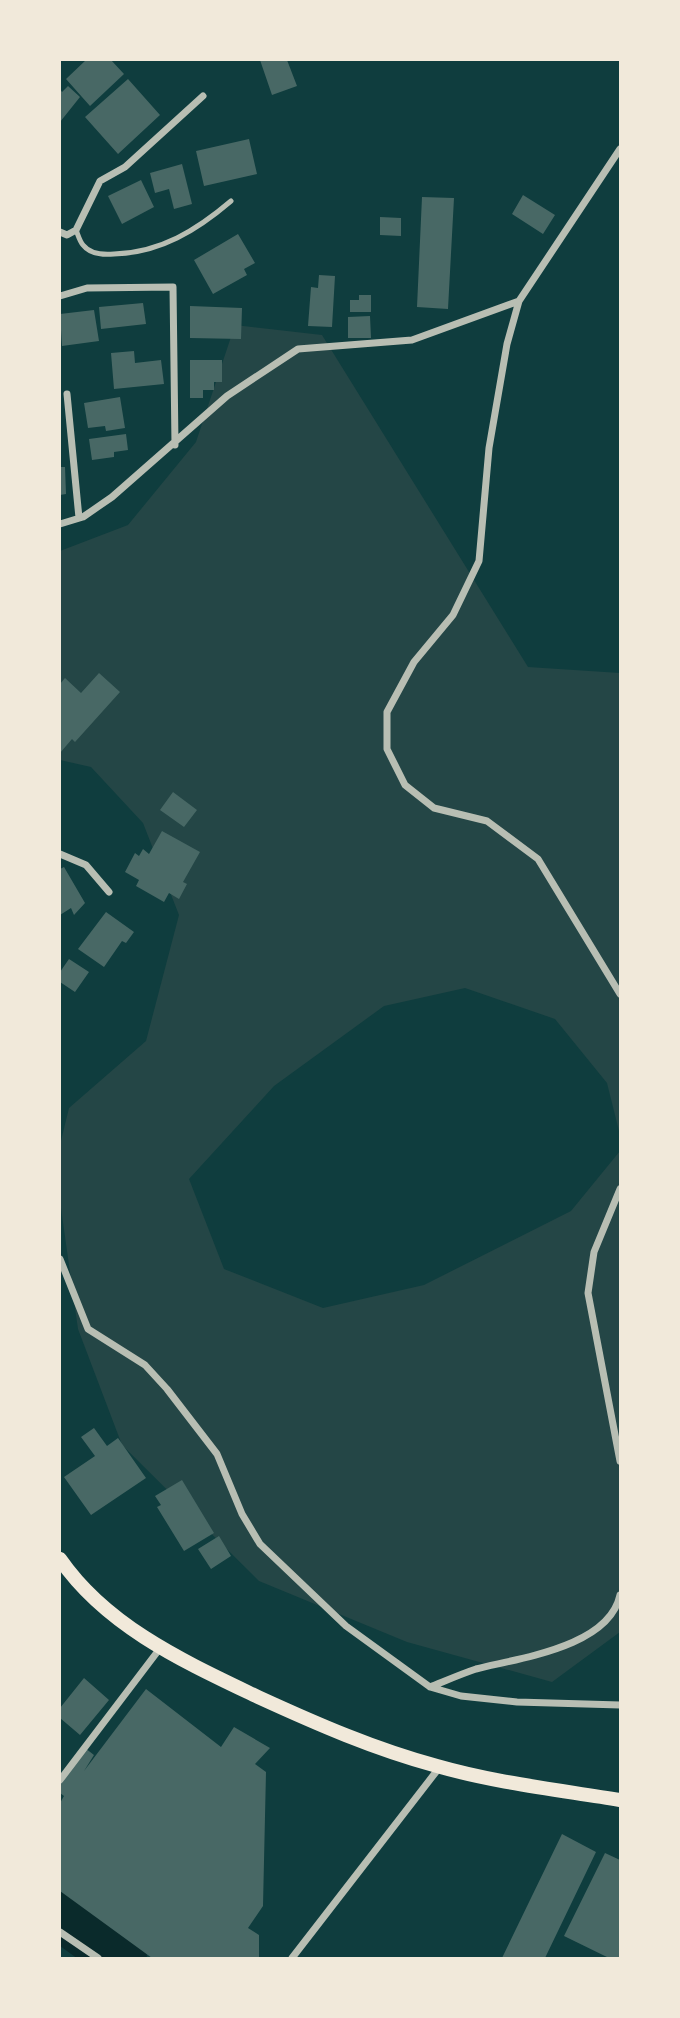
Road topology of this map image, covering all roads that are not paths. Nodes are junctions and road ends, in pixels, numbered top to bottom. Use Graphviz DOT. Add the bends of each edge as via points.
graph roads {
  1 [pos="202,96"];
  2 [pos="621,149"];
  3 [pos="231,201"];
  4 [pos="76,230"];
  5 [pos="60,232"];
  6 [pos="60,296"];
  7 [pos="519,301"];
  8 [pos="67,394"];
  9 [pos="174,445"];
  10 [pos="79,518"];
  11 [pos="60,524"];
  12 [pos="60,853"];
  13 [pos="109,892"];
  14 [pos="621,994"];
  15 [pos="621,1189"];
  16 [pos="60,1259"];
  17 [pos="621,1461"];
  18 [pos="60,1559"];
  19 [pos="621,1595"];
  20 [pos="161,1647"];
  21 [pos="430,1688"];
  22 [pos="621,1705"];
  23 [pos="439,1767"];
  24 [pos="60,1780"];
  25 [pos="621,1800"];
  26 [pos="60,1932"];
  27 [pos="98,1958"];
  28 [pos="292,1958"];
  1 -- 4 [label="street" via="125,167 100,181"];
  2 -- 7 [label="street"];
  3 -- 4 [label="lane" via="179,238 133,253 95,253 84,246"];
  4 -- 5 [label="street" via="66,235"];
  6 -- 9 [label="street" via="87,288 173,287"];
  7 -- 9 [label="street" via="412,340 298,349 227,396"];
  7 -- 14 [label="street" via="489,448 479,561 453,615 414,662 387,712 387,749 405,785 434,808 487,821 537,859"];
  8 -- 10 [label="street"];
  9 -- 10 [label="street"];
  10 -- 11 [label="street"];
  12 -- 13 [label="street" via="86,865"];
  15 -- 17 [label="street" via="594,1252 588,1293"];
  16 -- 21 [label="street" via="88,1329 145,1365 167,1389 217,1454 260,1544 346,1626"];
  18 -- 20 [label="main road" via="79,1587 139,1636"];
  19 -- 21 [label="street" via="599,1629 562,1647 472,1670"];
  20 -- 23 [label="main road" via="347,1738"];
  20 -- 24 [label="street"];
  21 -- 22 [label="street" via="517,1702"];
  23 -- 25 [label="main road"];
  23 -- 28 [label="street"];
  26 -- 27 [label="street"];
}
